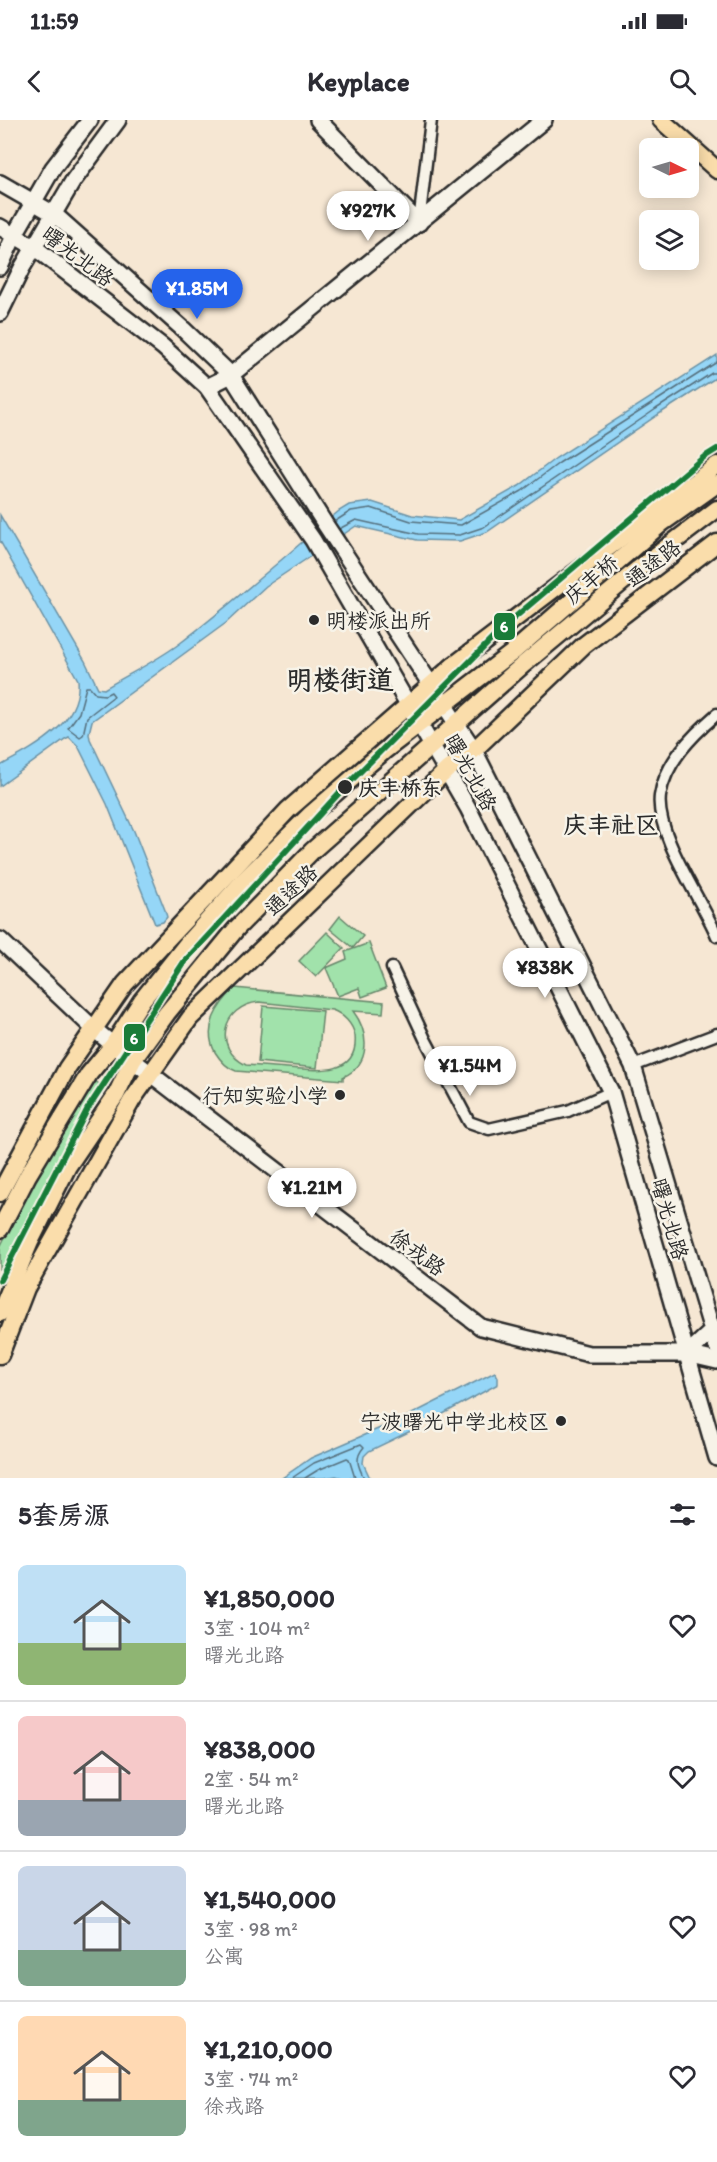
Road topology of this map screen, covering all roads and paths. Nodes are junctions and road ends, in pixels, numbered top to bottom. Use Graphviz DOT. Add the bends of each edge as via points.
graph roads {
  1 [pos="90,120"];
  2 [pos="118,120"];
  3 [pos="318,120"];
  4 [pos="431,120"];
  5 [pos="544,120"];
  6 [pos="661,120"];
  7 [pos="678,120"];
  8 [pos="717,156"];
  9 [pos="717,170"];
  10 [pos="0,183"];
  11 [pos="33,203"];
  12 [pos="54,214"];
  13 [pos="418,223"];
  14 [pos="0,227"];
  15 [pos="14,236"];
  16 [pos="34,247"];
  17 [pos="0,267"];
  18 [pos="0,313"];
  19 [pos="231,375"];
  20 [pos="207,387"];
  21 [pos="717,465"];
  22 [pos="717,484"];
  23 [pos="717,509"];
  24 [pos="717,543"];
  25 [pos="519,658"];
  26 [pos="430,686"];
  27 [pos="408,704"];
  28 [pos="443,706"];
  29 [pos="717,714"];
  30 [pos="420,723"];
  31 [pos="456,724"];
  32 [pos="433,745"];
  33 [pos="474,750"];
  34 [pos="447,770"];
  35 [pos="716,931"];
  36 [pos="0,940"];
  37 [pos="392,968"];
  38 [pos="93,1029"];
  39 [pos="717,1034"];
  40 [pos="113,1045"];
  41 [pos="133,1060"];
  42 [pos="633,1066"];
  43 [pos="150,1074"];
  44 [pos="611,1092"];
  45 [pos="0,1194"];
  46 [pos="0,1229"];
  47 [pos="0,1313"];
  48 [pos="715,1330"];
  49 [pos="717,1347"];
  50 [pos="687,1353"];
  51 [pos="0,1355"];
  52 [pos="717,1361"];
  53 [pos="717,1458"];
  1 -- 11 [label="main road" via="53,168"];
  2 -- 12 [label="main road"];
  3 -- 13 [label="main road"];
  4 -- 13 [label="street"];
  5 -- 13 [label="main road"];
  6 -- 9 [label="main road"];
  7 -- 8 [label="main road"];
  10 -- 11 [label="main road, 曙光北路"];
  11 -- 12 [label="main road, 曙光北路"];
  11 -- 15 [label="main road"];
  12 -- 16 [label="main road"];
  12 -- 19 [label="main road, 曙光北路"];
  13 -- 19 [label="main road"];
  14 -- 15 [label="main road, 曙光北路"];
  15 -- 16 [label="main road, 曙光北路"];
  15 -- 17 [label="main road"];
  16 -- 18 [label="main road"];
  16 -- 20 [label="main road, 曙光北路" via="164,347"];
  19 -- 20 [label="main road"];
  19 -- 26 [label="main road, 曙光北路"];
  20 -- 27 [label="main road, 曙光北路" via="314,540"];
  21 -- 26 [label="main road, 通途路"];
  22 -- 25 [label="main road, 庆丰桥" via="662,523"];
  23 -- 25 [label="main road, 庆丰桥"];
  24 -- 33 [label="main road, 通途路" via="584,645"];
  25 -- 28 [label="main road, 通途路"];
  25 -- 31 [label="main road, 通途路"];
  26 -- 27 [label="main road, 通途路"];
  26 -- 28 [label="main road, 曙光北路"];
  27 -- 30 [label="main road, 曙光北路"];
  27 -- 38 [label="main road, 通途路" via="280,819 125,984"];
  28 -- 30 [label="main road, 通途路"];
  28 -- 31 [label="main road, 曙光北路"];
  29 -- 35 [label="street" via="695,733 673,761 660,794 667,835"];
  30 -- 32 [label="main road, 曙光北路"];
  30 -- 40 [label="main road, 通途路" via="311,814 243,881 190,939"];
  31 -- 32 [label="main road, 通途路"];
  31 -- 33 [label="main road, 曙光北路"];
  32 -- 34 [label="main road, 曙光北路"];
  32 -- 41 [label="main road, 通途路" via="312,851 236,929"];
  33 -- 34 [label="main road, 通途路"];
  33 -- 42 [label="main road, 曙光北路"];
  34 -- 43 [label="main road, 通途路" via="190,1018"];
  34 -- 44 [label="main road, 曙光北路"];
  36 -- 38 [label="main road, 徐戎路"];
  37 -- 44 [label="street" via="469,1122 489,1129 568,1111"];
  38 -- 40 [label="main road, 徐戎路"];
  38 -- 45 [label="main road, 通途路" via="67,1068"];
  39 -- 42 [label="street"];
  40 -- 41 [label="main road, 徐戎路"];
  40 -- 46 [label="main road, 通途路" via="89,1074"];
  41 -- 43 [label="main road, 徐戎路"];
  41 -- 47 [label="main road, 通途路" via="116,1095 68,1166"];
  42 -- 48 [label="main road, 曙光北路"];
  43 -- 50 [label="main road, 徐戎路" via="481,1327 589,1354"];
  43 -- 51 [label="main road, 通途路" via="26,1288"];
  44 -- 50 [label="main road, 曙光北路"];
  48 -- 49 [label="main road, 曙光北路"];
  48 -- 50 [label="main road"];
  50 -- 52 [label="main road, 徐戎路"];
  50 -- 53 [label="main road, 曙光北路"];
}
